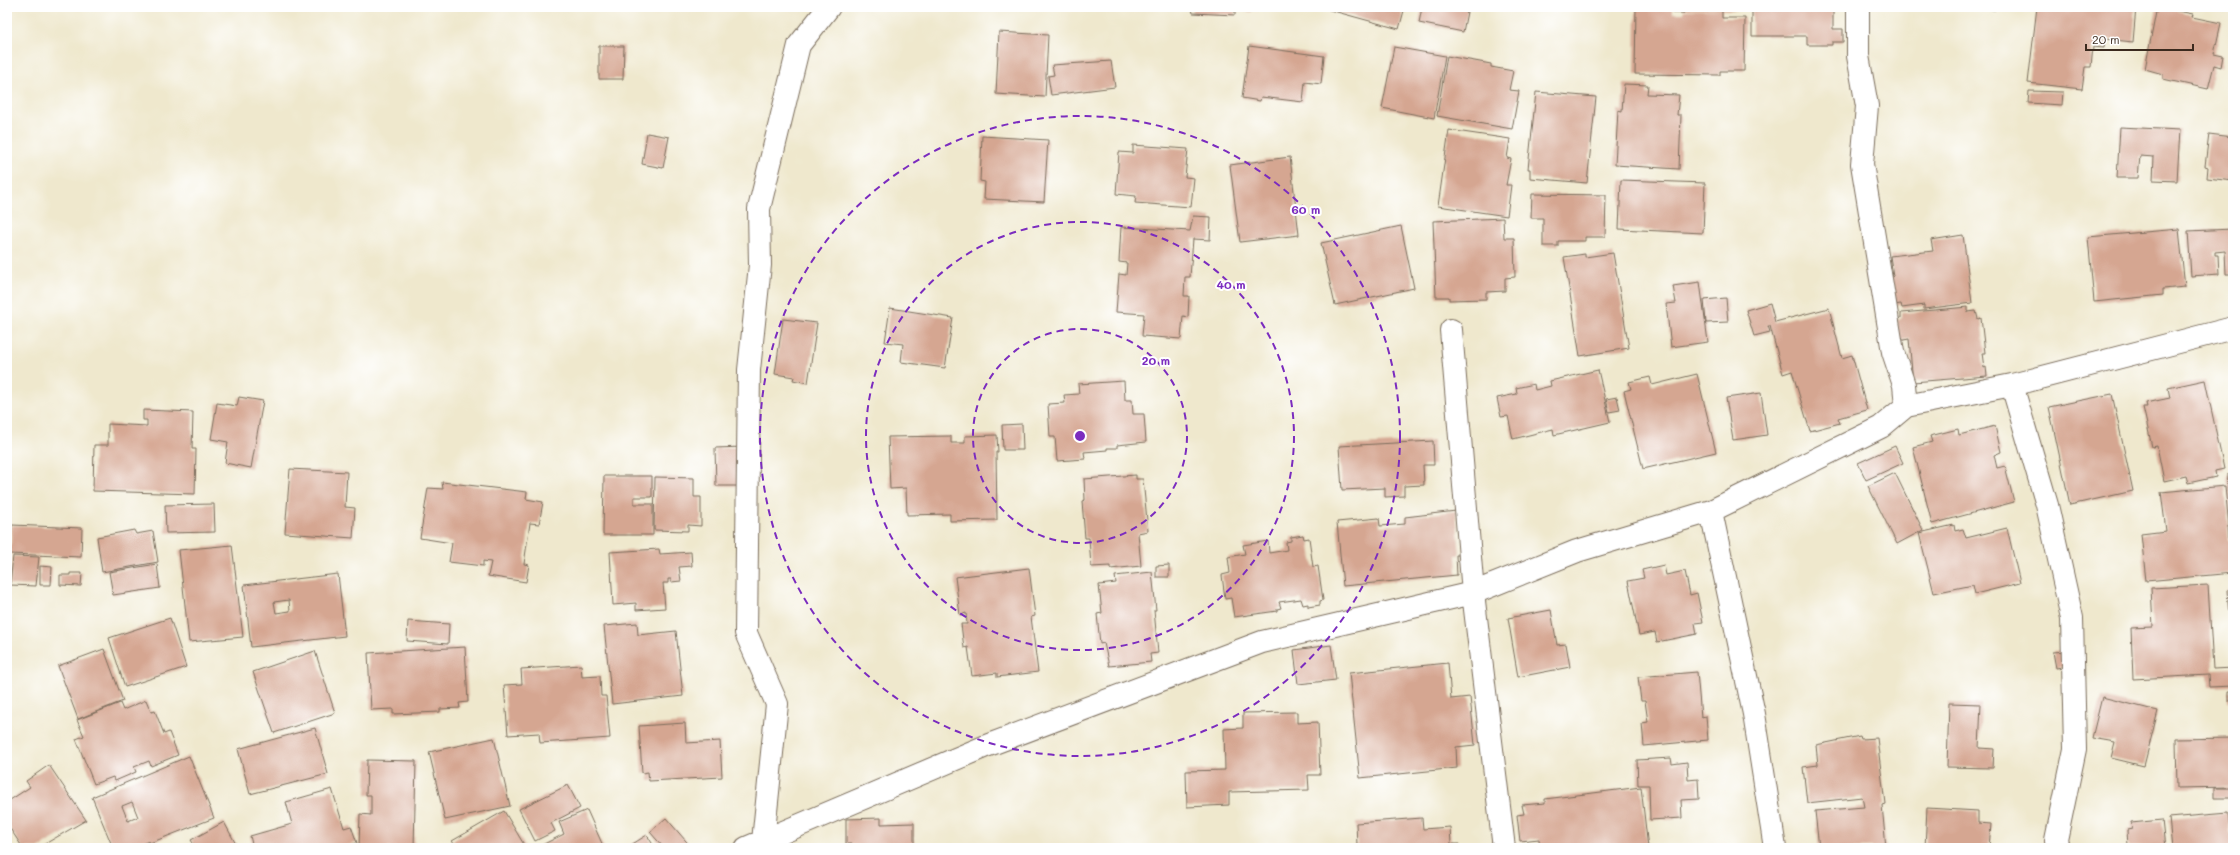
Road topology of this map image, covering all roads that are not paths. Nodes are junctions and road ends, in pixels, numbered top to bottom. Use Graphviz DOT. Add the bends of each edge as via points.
graph roads {
  1 [pos="829,7"];
  2 [pos="1858,7"];
  3 [pos="2233,328"];
  4 [pos="1452,330"];
  5 [pos="2012,385"];
  6 [pos="1906,406"];
  7 [pos="1711,511"];
  8 [pos="1473,593"];
  9 [pos="755,845"];
  10 [pos="1504,848"];
  11 [pos="1776,848"];
  12 [pos="2058,848"];
  1 -- 9 [label="street" via="799,45 759,210 760,265 749,370 746,633 777,704"];
  2 -- 6 [label="street" via="1858,56 1867,106 1862,164 1892,352 1904,386"];
  3 -- 5 [label="street"];
  4 -- 8 [label="street"];
  5 -- 6 [label="street"];
  5 -- 12 [label="street" via="2047,505 2072,618 2075,749 2056,840"];
  6 -- 7 [label="street" via="1881,427"];
  7 -- 8 [label="street" via="1577,551"];
  7 -- 11 [label="street" via="1754,714"];
  8 -- 9 [label="street" via="1262,642 986,746"];
  8 -- 10 [label="street"];
}
